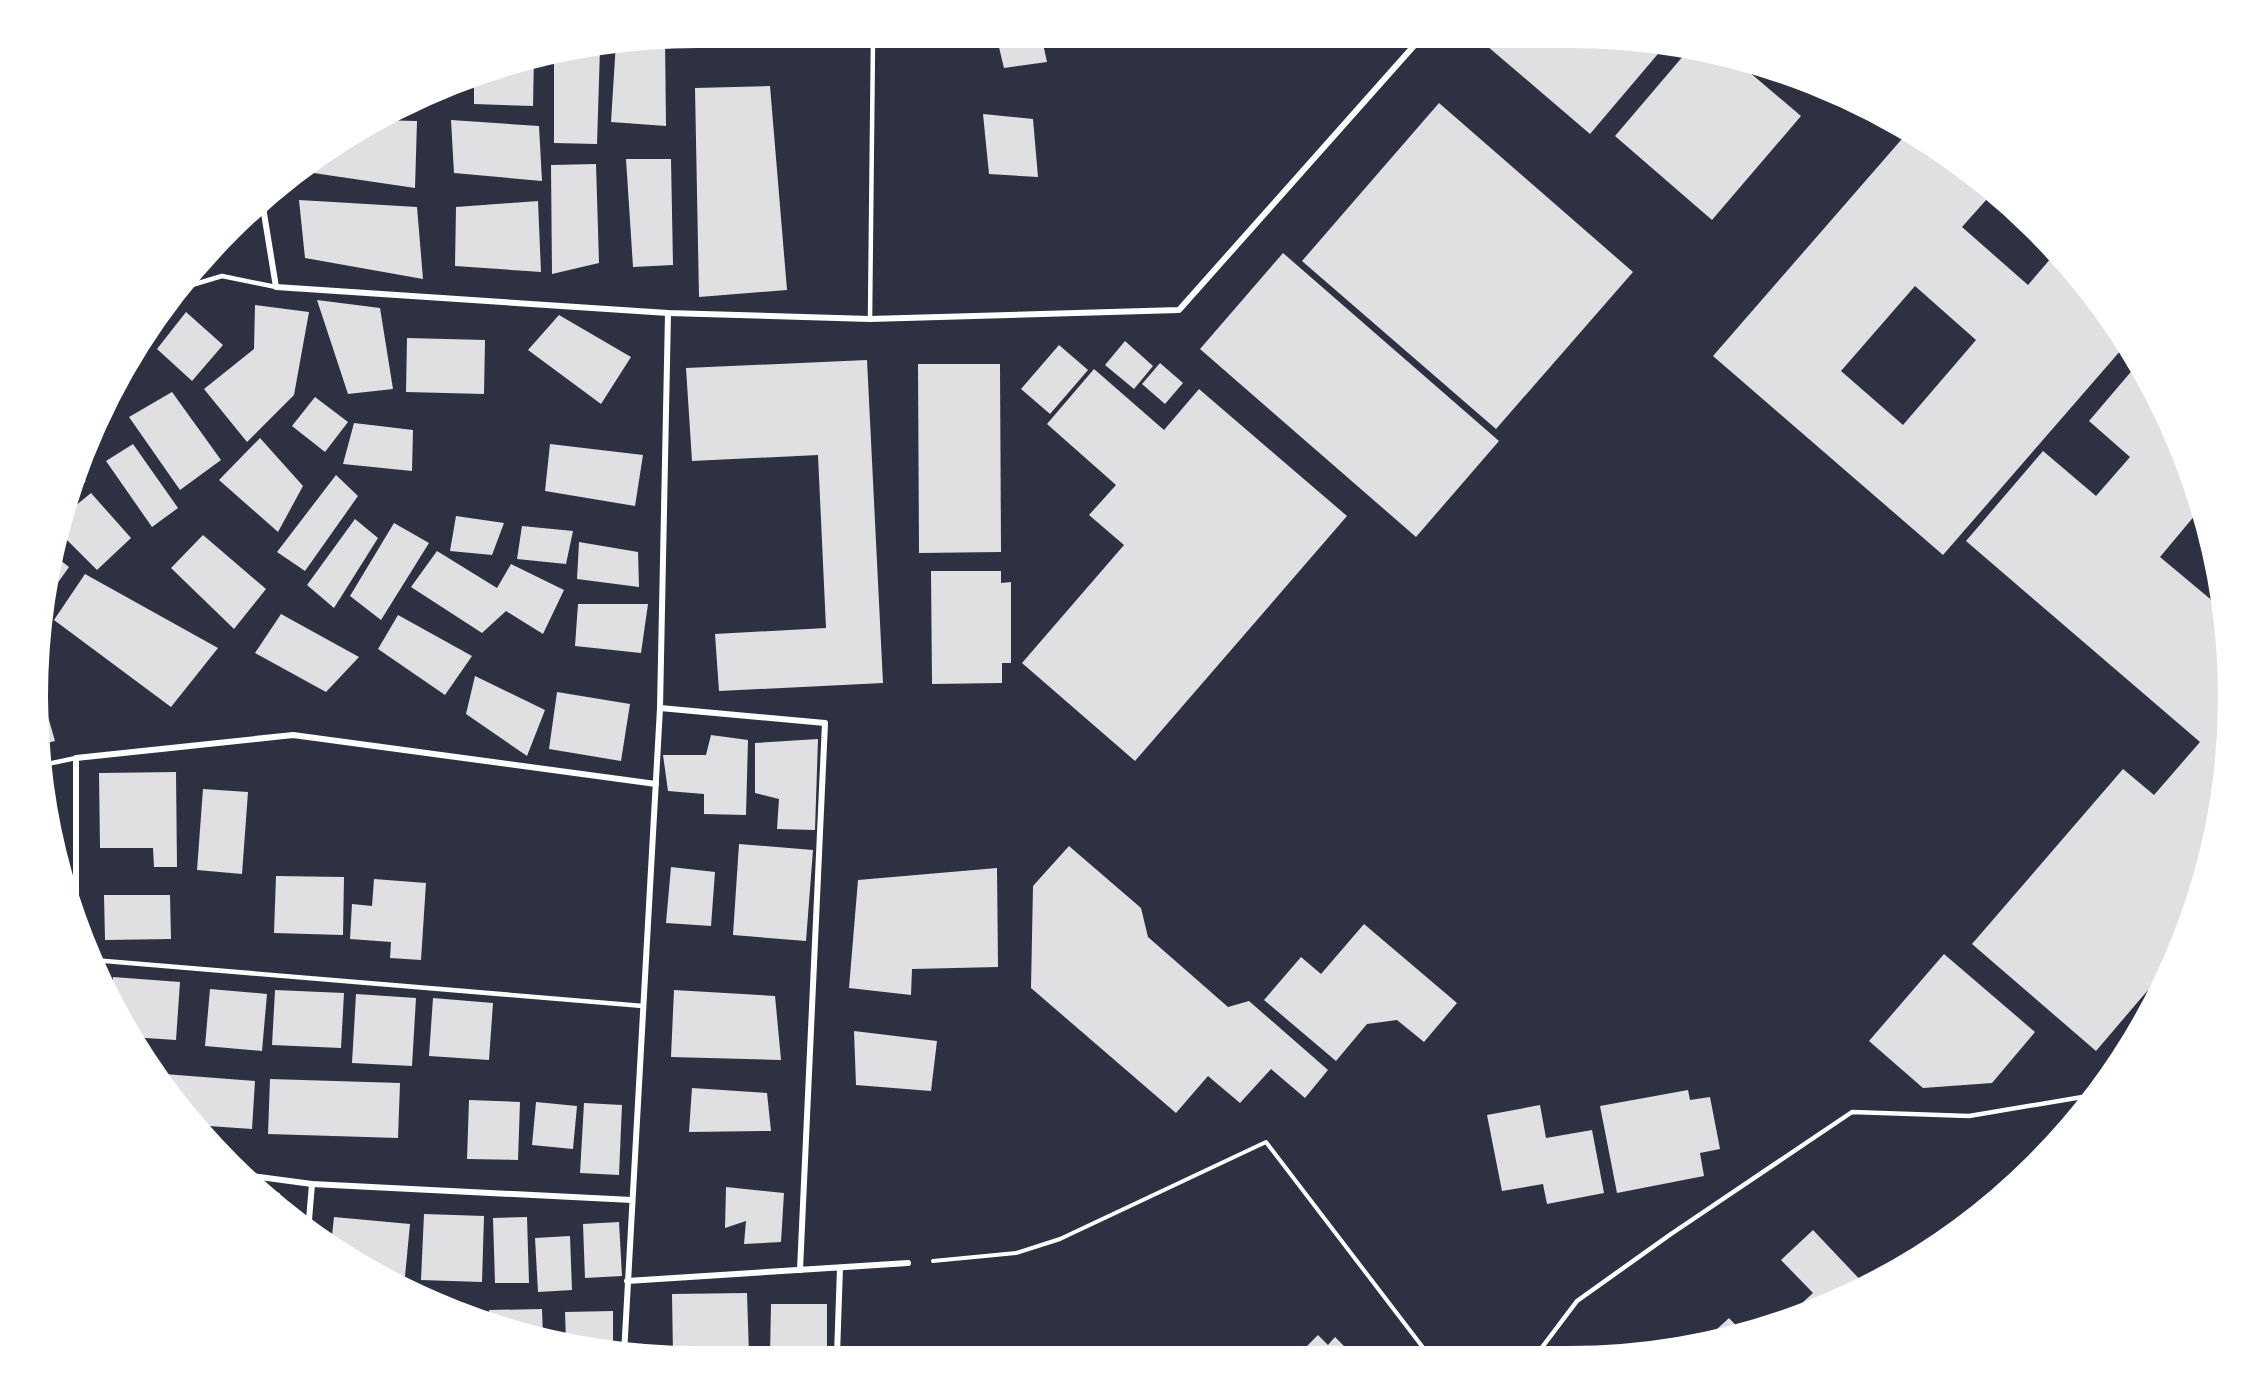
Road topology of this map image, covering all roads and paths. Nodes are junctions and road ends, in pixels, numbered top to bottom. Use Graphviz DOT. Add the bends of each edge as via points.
graph roads {
  1 [pos="873,44"];
  2 [pos="1416,44"];
  3 [pos="263,209"];
  4 [pos="189,286"];
  5 [pos="276,287"];
  6 [pos="668,313"];
  7 [pos="870,319"];
  8 [pos="660,708"];
  9 [pos="76,758"];
  10 [pos="47,764"];
  11 [pos="656,784"];
  12 [pos="76,899"];
  13 [pos="100,961"];
  14 [pos="643,1006"];
  15 [pos="2086,1096"];
  16 [pos="255,1176"];
  17 [pos="312,1184"];
  18 [pos="632,1200"];
  19 [pos="309,1222"];
  20 [pos="908,1263"];
  21 [pos="840,1268"];
  22 [pos="800,1270"];
  23 [pos="627,1281"];
  24 [pos="624,1345"];
  25 [pos="837,1350"];
  26 [pos="1425,1350"];
  27 [pos="1540,1350"];
  1 -- 7 [label="lane"];
  2 -- 7 [label="street" via="1179,310"];
  3 -- 5 [label="street"];
  4 -- 5 [label="lane" via="222,276"];
  5 -- 6 [label="street"];
  6 -- 7 [label="street"];
  6 -- 8 [label="street"];
  8 -- 11 [label="street"];
  8 -- 22 [label="street" via="825,723"];
  9 -- 10 [label="lane"];
  9 -- 11 [label="street" via="293,735"];
  9 -- 12 [label="street"];
  11 -- 14 [label="street"];
  13 -- 14 [label="lane"];
  14 -- 18 [label="street"];
  15 -- 27 [label="lane" via="1969,1116 1852,1112 1577,1301"];
  16 -- 17 [label="street"];
  17 -- 18 [label="street"];
  17 -- 19 [label="street"];
  18 -- 23 [label="street"];
  20 -- 21 [label="street"];
  20 -- 26 [label="path" via="1016,1253 1060,1239 1266,1142"];
  21 -- 22 [label="street"];
  21 -- 25 [label="street"];
  22 -- 23 [label="street"];
  23 -- 24 [label="street"];
}
